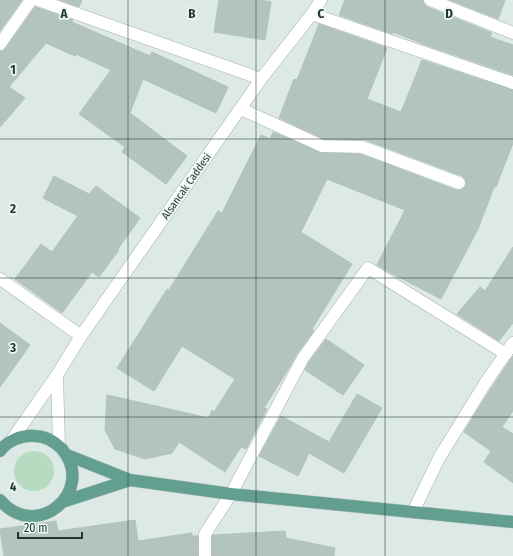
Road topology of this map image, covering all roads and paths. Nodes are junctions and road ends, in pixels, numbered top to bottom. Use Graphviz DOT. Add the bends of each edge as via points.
graph roads {
  1 [pos="31,0"];
  2 [pos="38,0"];
  3 [pos="321,0"];
  4 [pos="430,0"];
  5 [pos="312,14"];
  6 [pos="513,33"];
  7 [pos="0,44"];
  8 [pos="261,79"];
  9 [pos="513,83"];
  10 [pos="240,109"];
  11 [pos="459,182"];
  12 [pos="0,279"];
  13 [pos="81,336"];
  14 [pos="513,343"];
  15 [pos="506,354"];
  16 [pos="57,375"];
  17 [pos="11,441"];
  18 [pos="59,446"];
  19 [pos="0,450"];
  20 [pos="67,456"];
  21 [pos="130,480"];
  22 [pos="231,494"];
  23 [pos="62,502"];
  24 [pos="2,504"];
  25 [pos="413,512"];
  26 [pos="513,522"];
  27 [pos="205,556"];
  1 -- 7 [label="street"];
  2 -- 8 [label="street"];
  3 -- 5 [label="street, Alsancak Caddesi"];
  4 -- 6 [label="street"];
  5 -- 8 [label="street, Alsancak Caddesi"];
  5 -- 9 [label="street"];
  8 -- 10 [label="street, Alsancak Caddesi"];
  10 -- 11 [label="street" via="322,146 362,147"];
  10 -- 13 [label="street, Alsancak Caddesi"];
  12 -- 13 [label="street"];
  13 -- 16 [label="street, Alsancak Caddesi"];
  14 -- 15 [label="street"];
  15 -- 22 [label="street" via="368,268 303,358"];
  15 -- 25 [label="street" via="439,458"];
  16 -- 17 [label="street, Alsancak Caddesi"];
  16 -- 18 [label="street"];
  17 -- 18 [label="main road" via="23,436 36,436 48,439"];
  17 -- 19 [label="main road"];
  18 -- 20 [label="main road"];
  20 -- 21 [label="main road"];
  20 -- 23 [label="main road" via="72,480 69,492"];
  21 -- 22 [label="main road"];
  21 -- 23 [label="main road"];
  22 -- 25 [label="main road"];
  22 -- 27 [label="street" via="205,534"];
  23 -- 24 [label="main road" via="53,510 29,516 17,513"];
  25 -- 26 [label="main road"];
}
